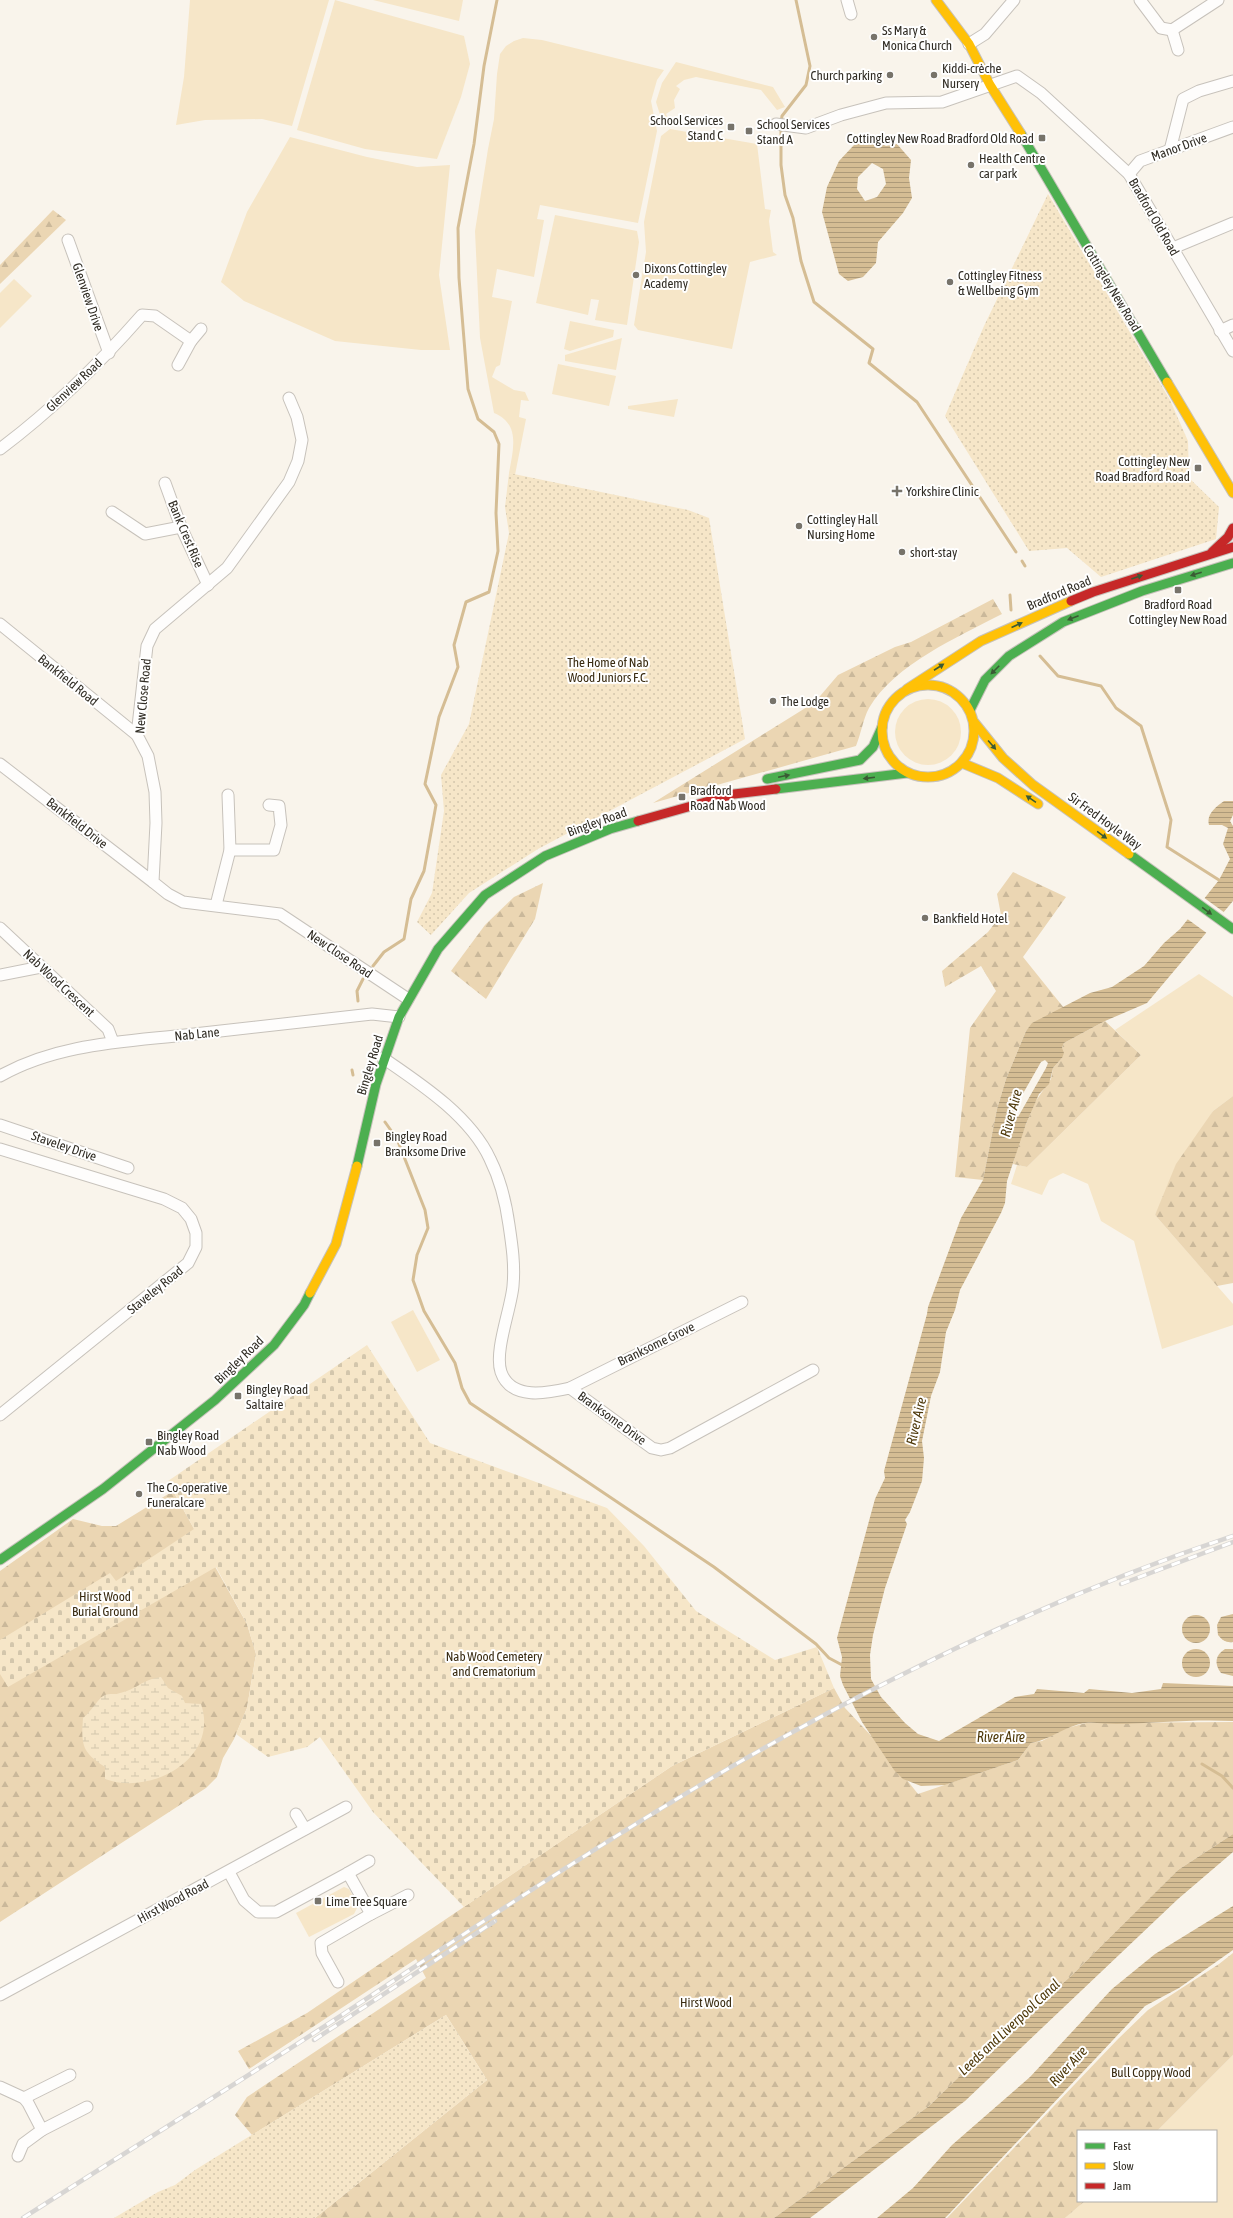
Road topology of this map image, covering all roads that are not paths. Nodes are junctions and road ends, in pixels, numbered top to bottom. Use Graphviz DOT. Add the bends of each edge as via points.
graph roads {
  1 [pos="847,0"];
  2 [pos="936,0"];
  3 [pos="1014,0"];
  4 [pos="1140,0"];
  5 [pos="1218,0"];
  6 [pos="851,14"];
  7 [pos="1172,30"];
  8 [pos="969,44"];
  9 [pos="1178,50"];
  10 [pos="1233,81"];
  11 [pos="990,84"];
  12 [pos="776,124"];
  13 [pos="1233,127"];
  14 [pos="1170,150"];
  15 [pos="1129,174"];
  16 [pos="1233,223"];
  17 [pos="68,240"];
  18 [pos="1173,248"];
  19 [pos="1233,325"];
  20 [pos="201,329"];
  21 [pos="1220,331"];
  22 [pos="191,341"];
  23 [pos="1233,351"];
  24 [pos="108,353"];
  25 [pos="178,365"];
  26 [pos="289,398"];
  27 [pos="0,449"];
  28 [pos="165,483"];
  29 [pos="1233,493"];
  30 [pos="112,512"];
  31 [pos="181,527"];
  32 [pos="1233,528"];
  33 [pos="1233,546"];
  34 [pos="1211,553"];
  35 [pos="1233,563"];
  36 [pos="208,584"];
  37 [pos="0,624"];
  38 [pos="907,689"];
  39 [pos="970,710"];
  40 [pos="974,722"];
  41 [pos="882,727"];
  42 [pos="136,735"];
  43 [pos="962,763"];
  44 [pos="0,764"];
  45 [pos="907,773"];
  46 [pos="734,794"];
  47 [pos="228,795"];
  48 [pos="269,805"];
  49 [pos="1045,809"];
  50 [pos="230,850"];
  51 [pos="153,882"];
  52 [pos="216,906"];
  53 [pos="0,928"];
  54 [pos="1233,929"];
  55 [pos="41,967"];
  56 [pos="0,975"];
  57 [pos="408,1000"];
  58 [pos="399,1017"];
  59 [pos="113,1042"];
  60 [pos="383,1058"];
  61 [pos="0,1076"];
  62 [pos="0,1125"];
  63 [pos="0,1149"];
  64 [pos="128,1168"];
  65 [pos="742,1302"];
  66 [pos="813,1370"];
  67 [pos="570,1388"];
  68 [pos="0,1415"];
  69 [pos="0,1560"];
  70 [pos="346,1807"];
  71 [pos="296,1814"];
  72 [pos="305,1829"];
  73 [pos="370,1861"];
  74 [pos="229,1872"];
  75 [pos="348,1873"];
  76 [pos="408,1895"];
  77 [pos="371,1914"];
  78 [pos="338,1982"];
  79 [pos="0,1995"];
  80 [pos="70,2075"];
  81 [pos="0,2087"];
  82 [pos="24,2098"];
  83 [pos="87,2107"];
  84 [pos="42,2130"];
  85 [pos="18,2156"];
  1 -- 6 [label="street"];
  2 -- 8 [label="main road, Cottingley New Road"];
  3 -- 8 [label="street" via="984,34"];
  4 -- 7 [label="street" via="1161,28"];
  5 -- 7 [label="street"];
  7 -- 9 [label="street"];
  8 -- 11 [label="main road, Cottingley New Road"];
  10 -- 14 [label="street" via="1199,91 1183,99"];
  11 -- 12 [label="street" via="942,102 886,103 806,128"];
  11 -- 15 [label="street, Bradford Old Road" via="1017,76 1041,93"];
  11 -- 29 [label="main road, Cottingley New Road"];
  13 -- 14 [label="street, Manor Drive"];
  14 -- 15 [label="street, Manor Drive" via="1140,162"];
  15 -- 18 [label="street, Bradford Old Road"];
  16 -- 18 [label="street"];
  17 -- 24 [label="street, Glenview Drive"];
  18 -- 21 [label="street, Bradford Old Road"];
  19 -- 21 [label="street"];
  20 -- 22 [label="street"];
  21 -- 23 [label="street, Bradford Old Road"];
  22 -- 24 [label="street, Glenview Road" via="155,316 142,315"];
  22 -- 25 [label="street"];
  24 -- 27 [label="street, Glenview Road" via="62,398"];
  26 -- 36 [label="street, New Close Road" via="297,417 302,440 298,461 289,482 227,568"];
  28 -- 31 [label="street, Bank Crest Rise"];
  30 -- 31 [label="street" via="145,534"];
  31 -- 36 [label="street, Bank Crest Rise"];
  32 -- 34 [label="main road" via="1228,537"];
  33 -- 34 [label="main road, Bradford Road"];
  38 -- 34 [label="main road, Bradford Road, one-way" via="981,641 1093,592"];
  35 -- 39 [label="main road, one-way" via="1142,591 1063,622 1009,656 985,680"];
  36 -- 42 [label="street, New Close Road" via="155,629 147,646"];
  37 -- 42 [label="street, Bankfield Road"];
  38 -- 39 [label="main road" via="922,685 938,685 950,689"];
  38 -- 41 [label="main road" via="894,699 886,712"];
  39 -- 40 [label="main road"];
  40 -- 43 [label="main road" via="975,737 971,751"];
  40 -- 54 [label="main road, Sir Fred Hoyle Way, one-way" via="993,748 1016,771"];
  41 -- 45 [label="main road" via="882,741 887,754"];
  46 -- 41 [label="main road, one-way" via="769,778 860,760 873,747"];
  42 -- 51 [label="street, New Close Road" via="148,756 154,792 156,823"];
  43 -- 45 [label="main road" via="950,772 936,777 922,778"];
  49 -- 43 [label="main road, one-way" via="998,778"];
  44 -- 51 [label="street, Bankfield Drive"];
  45 -- 46 [label="main road, Bingley Road, one-way"];
  46 -- 57 [label="main road, Bingley Road" via="610,829 545,856 485,895 438,949"];
  47 -- 50 [label="street"];
  48 -- 50 [label="street" via="279,806 281,825 274,850"];
  50 -- 52 [label="street"];
  51 -- 52 [label="street, New Close Road" via="183,902"];
  52 -- 57 [label="street, New Close Road" via="280,914"];
  53 -- 55 [label="street, Nab Wood Crescent"];
  55 -- 56 [label="street"];
  55 -- 59 [label="street, Nab Wood Crescent" via="108,1029"];
  57 -- 58 [label="main road, Bingley Road"];
  58 -- 59 [label="street, Nab Lane" via="372,1014"];
  58 -- 60 [label="main road, Bingley Road"];
  59 -- 61 [label="street, Nab Lane" via="41,1058"];
  60 -- 67 [label="street, Branksome Drive" via="428,1088 459,1118 478,1139 500,1181 513,1254 513,1285 499,1354 501,1372 509,1383 522,1391 547,1393"];
  60 -- 69 [label="main road, Bingley Road" via="351,1193 336,1244 304,1305 274,1345 215,1400 103,1489"];
  62 -- 64 [label="street, Staveley Drive"];
  63 -- 68 [label="street, Staveley Road" via="164,1199 182,1208 191,1219 196,1233 196,1247 188,1263"];
  65 -- 67 [label="street, Branksome Grove"];
  66 -- 67 [label="street, Branksome Drive" via="670,1448 661,1450 652,1448"];
  70 -- 72 [label="street, Hirst Wood Road"];
  71 -- 72 [label="street"];
  72 -- 74 [label="street, Hirst Wood Road"];
  73 -- 75 [label="street"];
  74 -- 75 [label="street" via="244,1900 258,1912 276,1912"];
  74 -- 79 [label="street, Hirst Wood Road"];
  75 -- 77 [label="street"];
  76 -- 77 [label="street"];
  77 -- 78 [label="street" via="321,1943 322,1953"];
  80 -- 82 [label="street"];
  81 -- 82 [label="street"];
  82 -- 84 [label="street"];
  83 -- 84 [label="street"];
  84 -- 85 [label="street" via="23,2144"];
}
